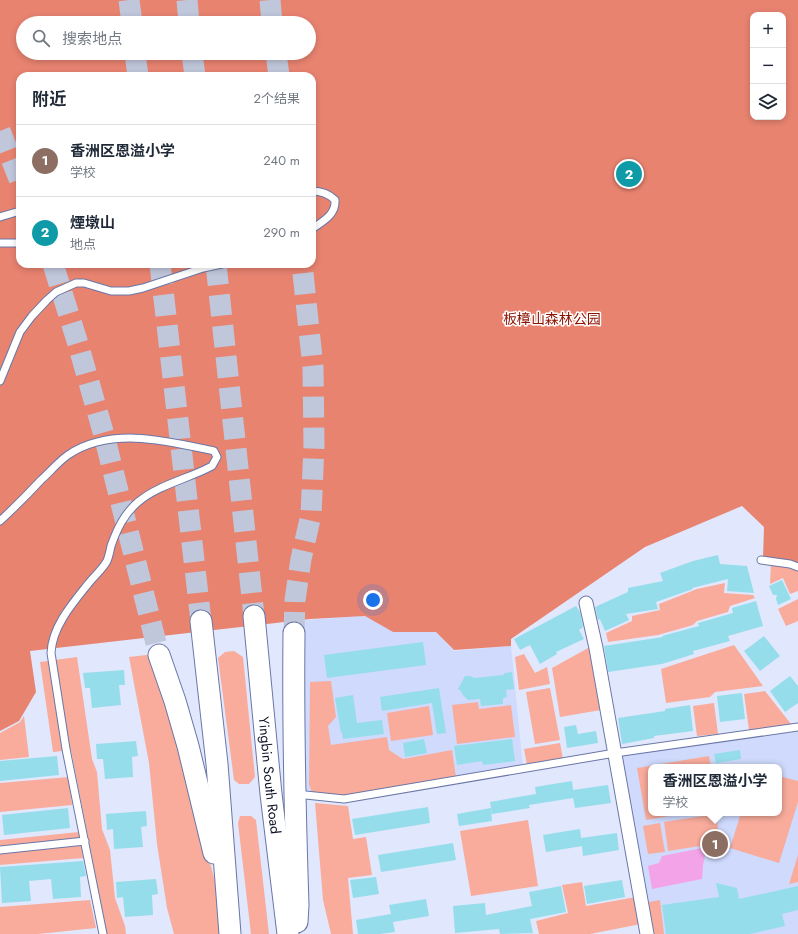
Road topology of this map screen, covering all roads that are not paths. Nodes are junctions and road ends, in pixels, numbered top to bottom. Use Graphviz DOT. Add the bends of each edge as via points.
graph roads {
  1 [pos="316,191"];
  2 [pos="16,212"];
  3 [pos="0,217"];
  4 [pos="316,226"];
  5 [pos="0,243"];
  6 [pos="16,243"];
  7 [pos="203,268"];
  8 [pos="0,381"];
  9 [pos="0,521"];
  10 [pos="761,560"];
  11 [pos="798,567"];
  12 [pos="586,603"];
  13 [pos="254,616"];
  14 [pos="201,621"];
  15 [pos="294,632"];
  16 [pos="159,655"];
  17 [pos="798,727"];
  18 [pos="615,753"];
  19 [pos="294,794"];
  20 [pos="85,841"];
  21 [pos="0,850"];
  22 [pos="228,908"];
  23 [pos="103,934"];
  24 [pos="230,934"];
  25 [pos="288,934"];
  26 [pos="295,934"];
  27 [pos="647,934"];
  1 -- 4 [label="lane" via="324,192 335,200 332,213"];
  2 -- 3 [label="lane"];
  5 -- 6 [label="lane"];
  7 -- 8 [label="lane" via="129,291 111,291 84,283 76,283 62,289 47,300 20,332"];
  9 -- 20 [label="lane" via="60,462 78,450 98,443 122,439 164,440 214,451 217,457 212,466 156,490 130,509 117,531 107,560 66,613 51,646 66,749"];
  10 -- 11 [label="lane"];
  12 -- 18 [label="street"];
  13 -- 25 [label="main road, Yingbin South Road" via="271,794"];
  14 -- 22 [label="main road" via="218,779"];
  15 -- 19 [label="main road"];
  16 -- 22 [label="main road" via="188,746"];
  17 -- 18 [label="lane"];
  18 -- 19 [label="lane" via="344,799"];
  18 -- 27 [label="street"];
  19 -- 26 [label="main road" via="298,905"];
  20 -- 21 [label="lane"];
  20 -- 23 [label="lane"];
  22 -- 24 [label="main road"];
}
